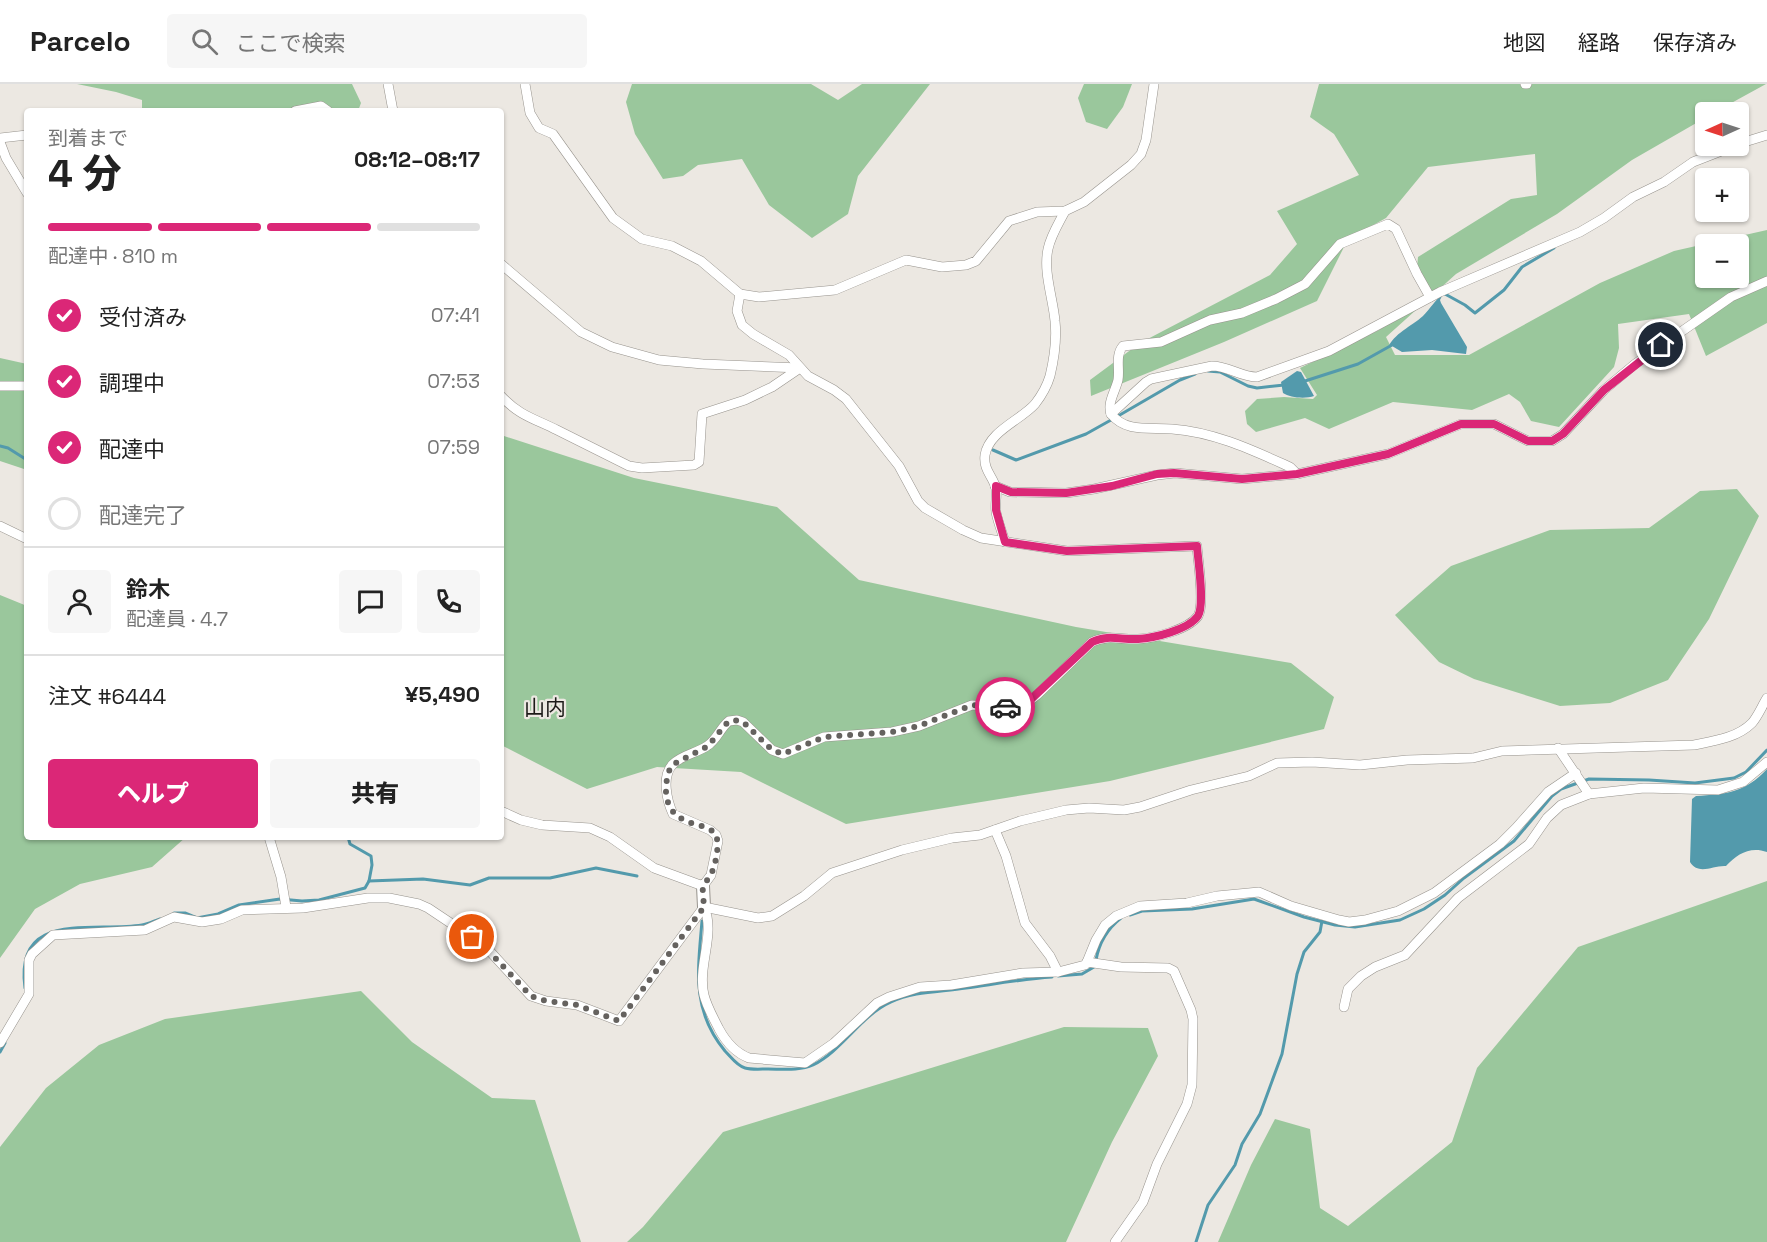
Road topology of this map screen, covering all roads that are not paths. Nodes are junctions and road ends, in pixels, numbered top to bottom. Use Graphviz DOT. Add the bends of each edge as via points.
graph roads {
  1 [pos="388,84"];
  2 [pos="525,84"];
  3 [pos="1154,84"];
  4 [pos="392,108"];
  5 [pos="1767,135"];
  6 [pos="24,136"];
  7 [pos="0,140"];
  8 [pos="1749,141"];
  9 [pos="1708,156"];
  10 [pos="24,188"];
  11 [pos="1065,211"];
  12 [pos="504,267"];
  13 [pos="1767,281"];
  14 [pos="740,294"];
  15 [pos="1430,297"];
  16 [pos="800,368"];
  17 [pos="0,386"];
  18 [pos="24,386"];
  19 [pos="504,399"];
  20 [pos="1112,414"];
  21 [pos="1297,474"];
  22 [pos="996,486"];
  23 [pos="0,526"];
  24 [pos="24,537"];
  25 [pos="1005,542"];
  26 [pos="1767,698"];
  27 [pos="1558,748"];
  28 [pos="1767,762"];
  29 [pos="1577,775"];
  30 [pos="1587,790"];
  31 [pos="504,812"];
  32 [pos="995,830"];
  33 [pos="270,840"];
  34 [pos="703,886"];
  35 [pos="1448,894"];
  36 [pos="285,901"];
  37 [pos="704,907"];
  38 [pos="1093,963"];
  39 [pos="1058,972"];
  40 [pos="1344,1007"];
  41 [pos="0,1043"];
  42 [pos="1115,1242"];
  1 -- 4 [label="street"];
  2 -- 14 [label="street" via="530,113 539,128 553,134 613,218 642,239 672,246 701,261"];
  3 -- 11 [label="street" via="1141,154 1084,202"];
  5 -- 8 [label="street"];
  6 -- 7 [label="street"];
  7 -- 10 [label="street"];
  9 -- 15 [label="street" via="1633,197 1580,232"];
  11 -- 14 [label="street" via="1037,212 1009,221 976,261 966,265 942,267 906,260 835,290 759,297"];
  11 -- 22 [label="street" via="1048,249 1056,323 1050,376 1034,405 989,444 985,465"];
  12 -- 16 [label="street" via="581,332 612,347 659,360"];
  13 -- 21 [label="street" via="1731,297 1635,364 1552,441 1528,441 1494,424 1461,424 1388,454"];
  14 -- 16 [label="street" via="737,311 742,325 789,355"];
  15 -- 20 [label="street" via="1329,351 1257,377 1212,366 1151,379"];
  15 -- 20 [label="street" via="1396,229 1388,224 1340,244 1305,284 1276,299 1242,313 1210,320 1161,342 1123,346 1110,405"];
  16 -- 19 [label="street" via="772,387 702,414 699,462 694,465 629,466 524,416"];
  16 -- 25 [label="street" via="846,399 899,466 925,508 981,538"];
  17 -- 18 [label="street"];
  20 -- 21 [label="street" via="1122,425 1173,429 1227,440 1290,467"];
  21 -- 22 [label="street" via="1242,479 1157,474 1066,493 1011,492"];
  22 -- 25 [label="street" via="996,510"];
  23 -- 24 [label="street"];
  25 -- 34 [label="street" via="1067,551 1197,546 1201,606 1198,616 1161,635 1136,639 1103,637 1092,642 1037,695 1019,705 972,705 919,726 824,737 783,754 772,750 743,722 729,721 708,746 676,761 668,771 666,790 673,814 710,830 718,841 711,875"];
  26 -- 27 [label="street" via="1753,722 1719,740 1694,745"];
  27 -- 29 [label="street"];
  27 -- 32 [label="street" via="1360,765 1277,763 1249,776 1140,807 1066,810"];
  28 -- 30 [label="street" via="1743,782 1718,790"];
  29 -- 30 [label="street"];
  29 -- 35 [label="street" via="1548,792"];
  30 -- 35 [label="street" via="1547,818 1529,844"];
  31 -- 34 [label="street" via="542,825 590,828 654,868"];
  32 -- 37 [label="street" via="902,850 840,869 772,916 758,918"];
  32 -- 39 [label="street" via="1025,924"];
  33 -- 36 [label="street"];
  34 -- 37 [label="street"];
  35 -- 38 [label="street" via="1349,922 1259,892 1140,906 1105,925 1096,940"];
  35 -- 40 [label="street" via="1405,955 1375,967 1355,983 1348,989"];
  36 -- 37 [label="street" via="303,908 377,897 419,904 484,946 531,996 577,1005 619,1021"];
  36 -- 41 [label="street" via="202,922 174,917 145,930 53,935 29,960 31,988"];
  37 -- 39 [label="street" via="709,918 704,994 723,1036 749,1058 805,1063 834,1043 877,1003 920,987"];
  38 -- 39 [label="street"];
  38 -- 42 [label="street" via="1168,968 1177,976 1193,1019 1192,1084 1187,1104 1143,1202"];
}
